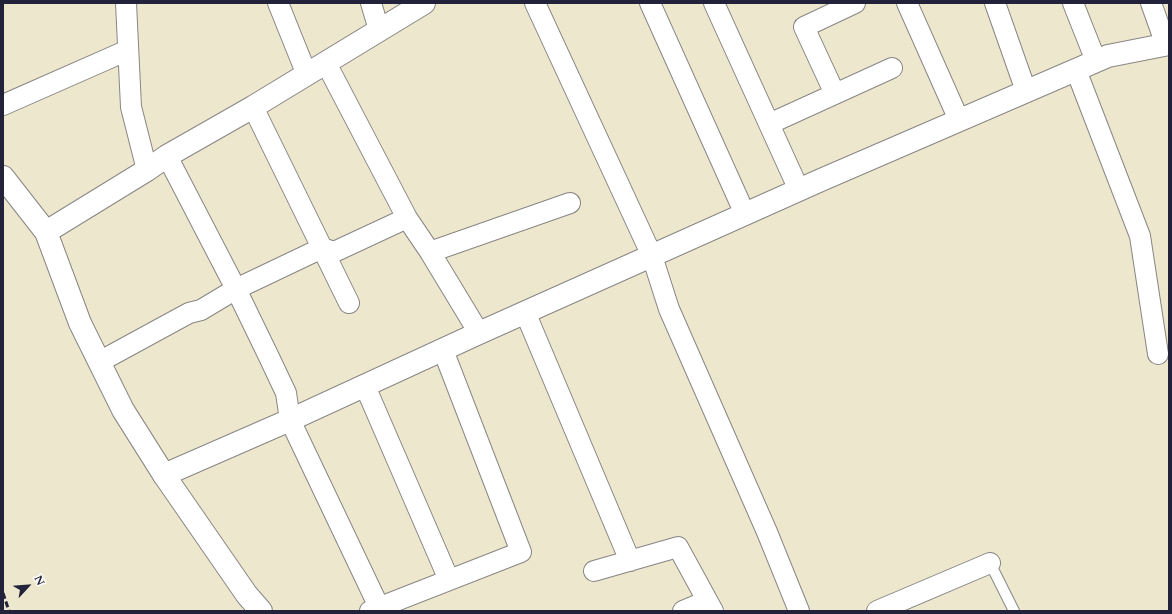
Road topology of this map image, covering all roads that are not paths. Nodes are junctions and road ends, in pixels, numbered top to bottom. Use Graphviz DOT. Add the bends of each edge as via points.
graph roads {
  1 [pos="278,3"];
  2 [pos="371,3"];
  3 [pos="424,3"];
  4 [pos="535,3"];
  5 [pos="650,3"];
  6 [pos="714,3"];
  7 [pos="856,3"];
  8 [pos="907,3"];
  9 [pos="995,3"];
  10 [pos="1073,3"];
  11 [pos="1152,3"];
  12 [pos="129,4"];
  13 [pos="379,30"];
  14 [pos="1167,44"];
  15 [pos="128,50"];
  16 [pos="1096,61"];
  17 [pos="326,63"];
  18 [pos="892,68"];
  19 [pos="1076,70"];
  20 [pos="307,75"];
  21 [pos="1026,91"];
  22 [pos="835,94"];
  23 [pos="3,105"];
  24 [pos="253,107"];
  25 [pos="959,120"];
  26 [pos="769,124"];
  27 [pos="167,156"];
  28 [pos="147,170"];
  29 [pos="3,177"];
  30 [pos="799,190"];
  31 [pos="570,203"];
  32 [pos="745,214"];
  33 [pos="407,218"];
  34 [pos="46,232"];
  35 [pos="322,248"];
  36 [pos="430,252"];
  37 [pos="652,256"];
  38 [pos="236,289"];
  39 [pos="349,303"];
  40 [pos="525,312"];
  41 [pos="479,333"];
  42 [pos="443,350"];
  43 [pos="1158,354"];
  44 [pos="99,362"];
  45 [pos="365,386"];
  46 [pos="290,420"];
  47 [pos="164,475"];
  48 [pos="630,561"];
  49 [pos="990,563"];
  50 [pos="594,571"];
  51 [pos="449,580"];
  52 [pos="710,606"];
  53 [pos="375,609"];
  54 [pos="261,611"];
  55 [pos="683,611"];
  56 [pos="798,611"];
  57 [pos="877,611"];
  58 [pos="1014,611"];
  1 -- 20 [label="street"];
  2 -- 13 [label="street"];
  3 -- 13 [label="street"];
  4 -- 37 [label="street"];
  5 -- 32 [label="street"];
  6 -- 26 [label="street"];
  7 -- 22 [label="street" via="804,26"];
  8 -- 25 [label="street"];
  9 -- 21 [label="street"];
  10 -- 16 [label="street"];
  11 -- 14 [label="street"];
  12 -- 15 [label="street"];
  13 -- 17 [label="street"];
  14 -- 16 [label="street" via="1108,56"];
  15 -- 23 [label="street"];
  15 -- 28 [label="street" via="131,107"];
  16 -- 19 [label="street"];
  17 -- 20 [label="street"];
  17 -- 33 [label="street"];
  18 -- 22 [label="street"];
  19 -- 21 [label="street"];
  19 -- 43 [label="street" via="1140,236"];
  20 -- 24 [label="street"];
  21 -- 25 [label="street"];
  22 -- 26 [label="street"];
  24 -- 27 [label="street"];
  24 -- 35 [label="street"];
  25 -- 30 [label="street"];
  26 -- 30 [label="street"];
  27 -- 28 [label="street"];
  27 -- 38 [label="street"];
  28 -- 34 [label="street"];
  29 -- 34 [label="street"];
  30 -- 32 [label="street"];
  31 -- 36 [label="street"];
  32 -- 37 [label="street"];
  33 -- 35 [label="street" via="334,252"];
  33 -- 36 [label="street"];
  34 -- 44 [label="street" via="80,323"];
  35 -- 38 [label="street"];
  35 -- 39 [label="street"];
  36 -- 41 [label="street"];
  37 -- 40 [label="street"];
  37 -- 56 [label="street" via="669,309 767,532"];
  38 -- 44 [label="street" via="201,310 189,313"];
  38 -- 46 [label="street" via="286,393"];
  40 -- 41 [label="street"];
  40 -- 48 [label="street"];
  41 -- 42 [label="street"];
  42 -- 45 [label="street"];
  42 -- 51 [label="street" via="521,552"];
  44 -- 47 [label="street" via="122,410"];
  45 -- 46 [label="street"];
  45 -- 51 [label="street"];
  46 -- 47 [label="street"];
  46 -- 53 [label="street"];
  47 -- 54 [label="street" via="247,595"];
  48 -- 50 [label="street"];
  48 -- 52 [label="street" via="678,546"];
  49 -- 57 [label="street"];
  49 -- 58 [label="lane"];
  51 -- 53 [label="street"];
  52 -- 55 [label="street"];
}
